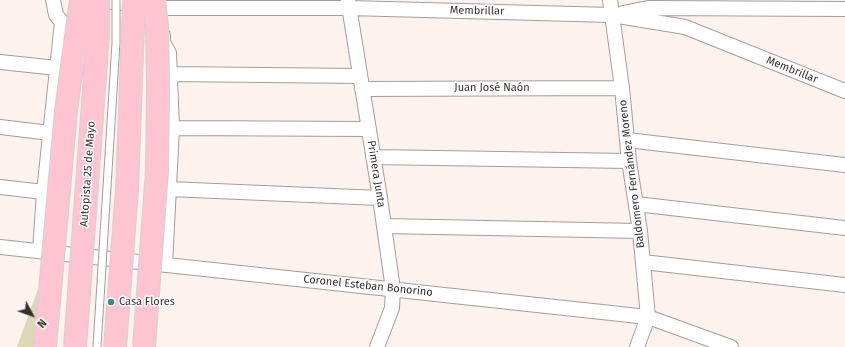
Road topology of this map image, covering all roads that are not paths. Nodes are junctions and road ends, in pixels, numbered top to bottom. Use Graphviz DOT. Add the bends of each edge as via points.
graph roads {
  1 [pos="53,0"];
  2 [pos="81,0"];
  3 [pos="97,0"];
  4 [pos="116,0"];
  5 [pos="134,0"];
  6 [pos="610,0"];
  7 [pos="159,4"];
  8 [pos="348,4"];
  9 [pos="845,8"];
  10 [pos="612,14"];
  11 [pos="0,62"];
  12 [pos="57,68"];
  13 [pos="170,74"];
  14 [pos="361,82"];
  15 [pos="622,88"];
  16 [pos="845,91"];
  17 [pos="0,127"];
  18 [pos="172,128"];
  19 [pos="368,129"];
  20 [pos="50,133"];
  21 [pos="627,140"];
  22 [pos="373,157"];
  23 [pos="629,161"];
  24 [pos="845,165"];
  25 [pos="0,187"];
  26 [pos="169,189"];
  27 [pos="44,192"];
  28 [pos="380,198"];
  29 [pos="636,204"];
  30 [pos="384,226"];
  31 [pos="845,228"];
  32 [pos="640,232"];
  33 [pos="0,247"];
  34 [pos="40,251"];
  35 [pos="643,262"];
  36 [pos="165,265"];
  37 [pos="845,285"];
  38 [pos="393,289"];
  39 [pos="648,317"];
  40 [pos="45,347"];
  41 [pos="75,347"];
  42 [pos="97,347"];
  43 [pos="115,347"];
  44 [pos="144,347"];
  45 [pos="377,347"];
  46 [pos="637,347"];
  47 [pos="731,347"];
  1 -- 12 [label="street" via="56,15 62,22"];
  2 -- 40 [label="highway, bridge" via="64,126"];
  3 -- 7 [label="street, Membrillar"];
  3 -- 41 [label="highway, Autopista 25 de Mayo, bridge" via="97,51"];
  4 -- 42 [label="lane, bridge" via="116,43"];
  5 -- 43 [label="highway, bridge" via="127,189"];
  6 -- 10 [label="street, Baldomero Fernández Moreno"];
  7 -- 8 [label="street, Membrillar"];
  7 -- 13 [label="street" via="163,42 169,53"];
  7 -- 44 [label="highway, bridge" via="157,171"];
  8 -- 10 [label="street, Membrillar"];
  8 -- 14 [label="street, Primera Junta"];
  9 -- 10 [label="street" via="648,8"];
  10 -- 15 [label="street, Baldomero Fernández Moreno"];
  10 -- 16 [label="street, Membrillar" via="685,27"];
  11 -- 12 [label="street"];
  12 -- 20 [label="street"];
  13 -- 14 [label="street, Juan José Naón"];
  13 -- 18 [label="street"];
  14 -- 15 [label="street, Juan José Naón"];
  14 -- 19 [label="street, Primera Junta"];
  15 -- 21 [label="street, Baldomero Fernández Moreno"];
  17 -- 20 [label="street"];
  18 -- 19 [label="street"];
  18 -- 26 [label="street"];
  19 -- 22 [label="street, Primera Junta"];
  20 -- 27 [label="street"];
  21 -- 23 [label="street, Baldomero Fernández Moreno"];
  21 -- 24 [label="street"];
  22 -- 23 [label="street"];
  22 -- 28 [label="street, Primera Junta"];
  23 -- 29 [label="street, Baldomero Fernández Moreno"];
  25 -- 27 [label="street"];
  26 -- 28 [label="street"];
  26 -- 36 [label="street"];
  27 -- 34 [label="street"];
  28 -- 30 [label="street, Primera Junta"];
  29 -- 31 [label="street"];
  29 -- 32 [label="street, Baldomero Fernández Moreno"];
  30 -- 32 [label="street"];
  30 -- 38 [label="street, Primera Junta"];
  32 -- 35 [label="street, Baldomero Fernández Moreno"];
  33 -- 34 [label="street, Coronel Esteban Bonorino"];
  34 -- 36 [label="street, Coronel Esteban Bonorino"];
  35 -- 37 [label="street"];
  35 -- 39 [label="street, Baldomero Fernández Moreno"];
  36 -- 38 [label="street, Coronel Esteban Bonorino"];
  38 -- 39 [label="street, Coronel Esteban Bonorino"];
  38 -- 45 [label="street, Primera Junta" via="392,308"];
  39 -- 46 [label="street, Baldomero Fernández Moreno"];
  39 -- 47 [label="street, Coronel Esteban Bonorino"];
}
